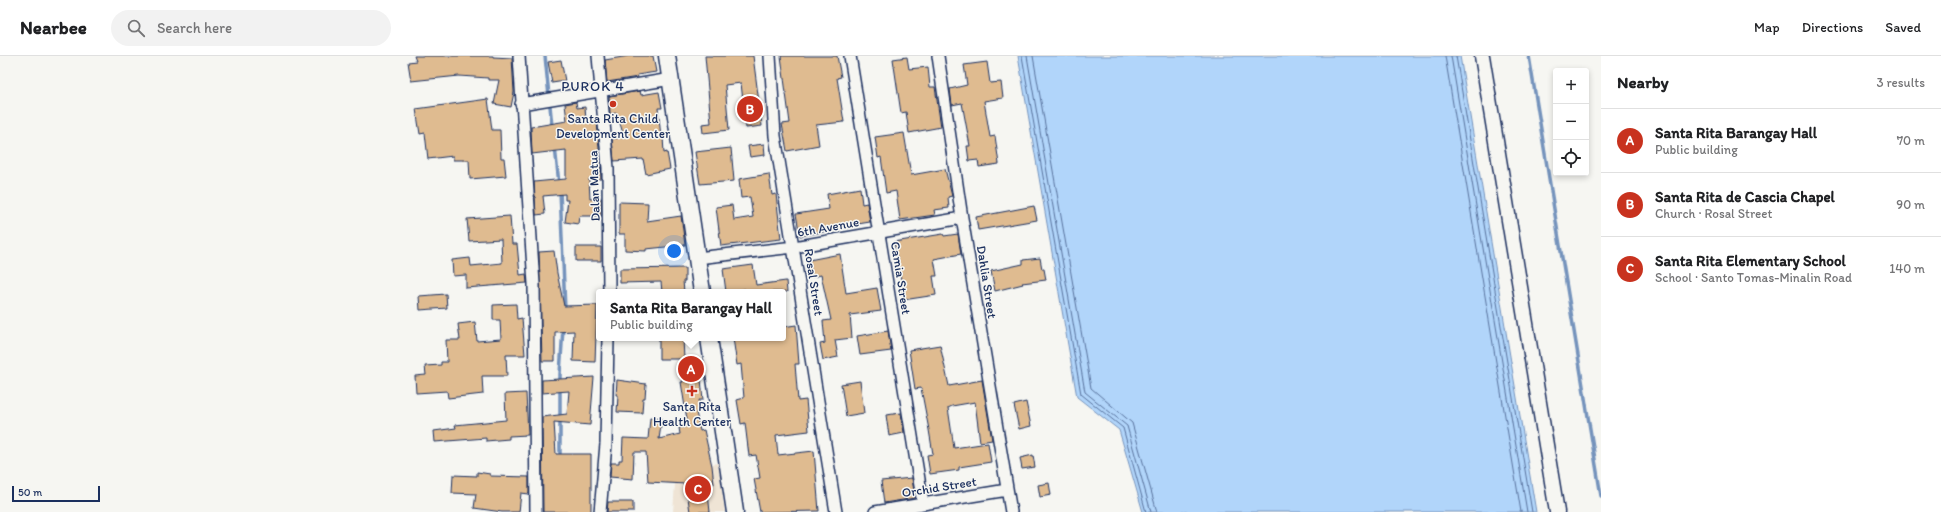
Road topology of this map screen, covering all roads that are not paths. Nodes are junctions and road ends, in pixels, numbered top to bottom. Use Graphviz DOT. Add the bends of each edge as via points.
graph roads {
  1 [pos="519,56"];
  2 [pos="598,56"];
  3 [pos="667,56"];
  4 [pos="770,56"];
  5 [pos="850,56"];
  6 [pos="938,56"];
  7 [pos="1482,56"];
  8 [pos="670,79"];
  9 [pos="602,92"];
  10 [pos="521,104"];
  11 [pos="962,218"];
  12 [pos="879,232"];
  13 [pos="794,247"];
  14 [pos="697,258"];
  15 [pos="609,289"];
  16 [pos="702,289"];
  17 [pos="608,341"];
  18 [pos="709,341"];
  19 [pos="1008,490"];
  20 [pos="923,504"];
  21 [pos="536,512"];
  22 [pos="600,512"];
  23 [pos="735,512"];
  24 [pos="836,512"];
  25 [pos="875,512"];
  26 [pos="1011,512"];
  27 [pos="1556,512"];
  1 -- 10 [label="street"];
  2 -- 9 [label="street, Dalan Matua"];
  3 -- 8 [label="main road"];
  4 -- 13 [label="street, Rosal Street" via="775,136"];
  5 -- 12 [label="street, Camia Street"];
  6 -- 11 [label="street, Dahlia Street"];
  7 -- 27 [label="street"];
  8 -- 9 [label="street"];
  8 -- 14 [label="main road"];
  9 -- 10 [label="street"];
  9 -- 15 [label="street, Dalan Matua" via="608,168"];
  10 -- 21 [label="street" via="534,284"];
  11 -- 12 [label="street, 6th Avenue"];
  11 -- 19 [label="street, Dahlia Street"];
  12 -- 13 [label="street, 6th Avenue"];
  12 -- 20 [label="street, Camia Street"];
  13 -- 14 [label="street, 6th Avenue"];
  13 -- 24 [label="street, Rosal Street"];
  14 -- 16 [label="main road"];
  17 -- 22 [label="street" via="606,444"];
  18 -- 23 [label="main road"];
  19 -- 20 [label="street, Orchid Street"];
  19 -- 26 [label="street, Dahlia Street"];
  20 -- 25 [label="street, Orchid Street"];
}
